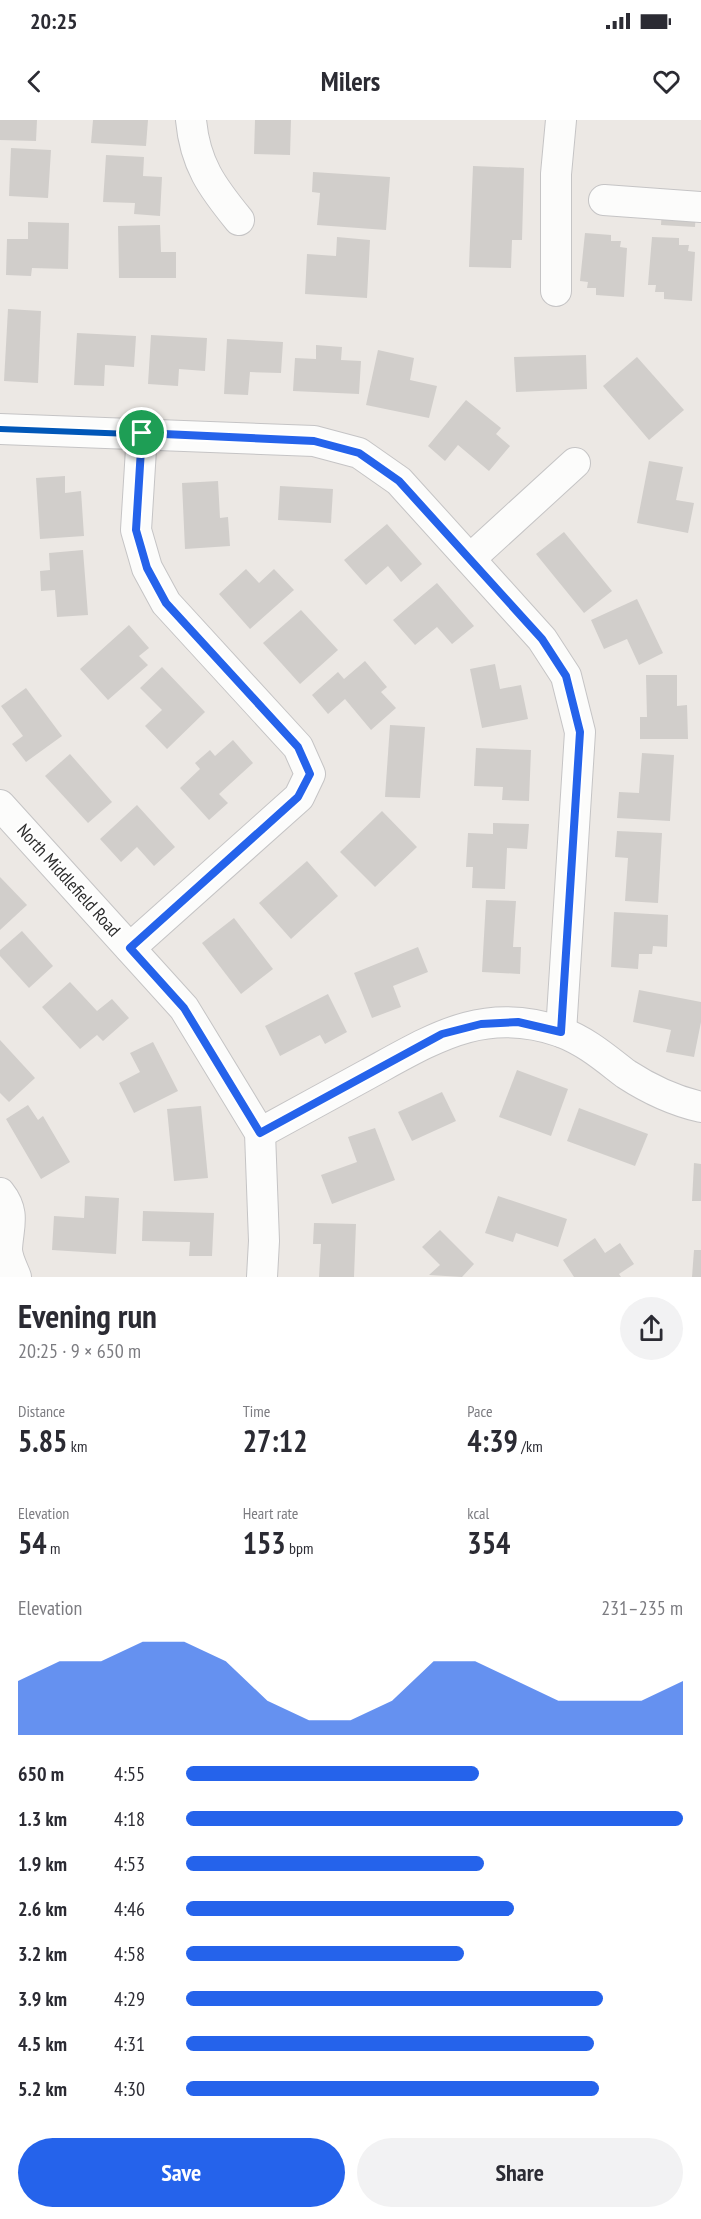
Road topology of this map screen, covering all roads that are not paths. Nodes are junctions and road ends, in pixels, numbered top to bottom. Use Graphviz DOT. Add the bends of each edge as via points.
graph roads {
  1 [pos="191,120"];
  2 [pos="561,120"];
  3 [pos="604,200"];
  4 [pos="701,207"];
  5 [pos="238,220"];
  6 [pos="556,291"];
  7 [pos="0,429"];
  8 [pos="142,433"];
  9 [pos="574,463"];
  10 [pos="470,559"];
  11 [pos="0,805"];
  12 [pos="130,948"];
  13 [pos="561,1032"];
  14 [pos="701,1107"];
  15 [pos="260,1133"];
  16 [pos="0,1193"];
  17 [pos="16,1277"];
  18 [pos="262,1277"];
  1 -- 5 [label="street" via="193,139 209,183"];
  2 -- 6 [label="street" via="556,174"];
  3 -- 4 [label="street"];
  7 -- 8 [label="street"];
  8 -- 10 [label="street" via="314,441 359,453 399,481"];
  8 -- 12 [label="street" via="136,530 147,568 166,603 298,747 310,774 298,797"];
  9 -- 10 [label="street"];
  10 -- 13 [label="street" via="542,639 566,676 580,732"];
  11 -- 12 [label="street, North Middlefield Road"];
  12 -- 15 [label="street, North Middlefield Road" via="184,1008"];
  13 -- 14 [label="street" via="596,1049 627,1074 676,1101"];
  13 -- 15 [label="street" via="518,1022 481,1024 442,1034"];
  15 -- 18 [label="street, North Middlefield Road"];
  16 -- 17 [label="street" via="7,1201 12,1227 7,1251"];
}
